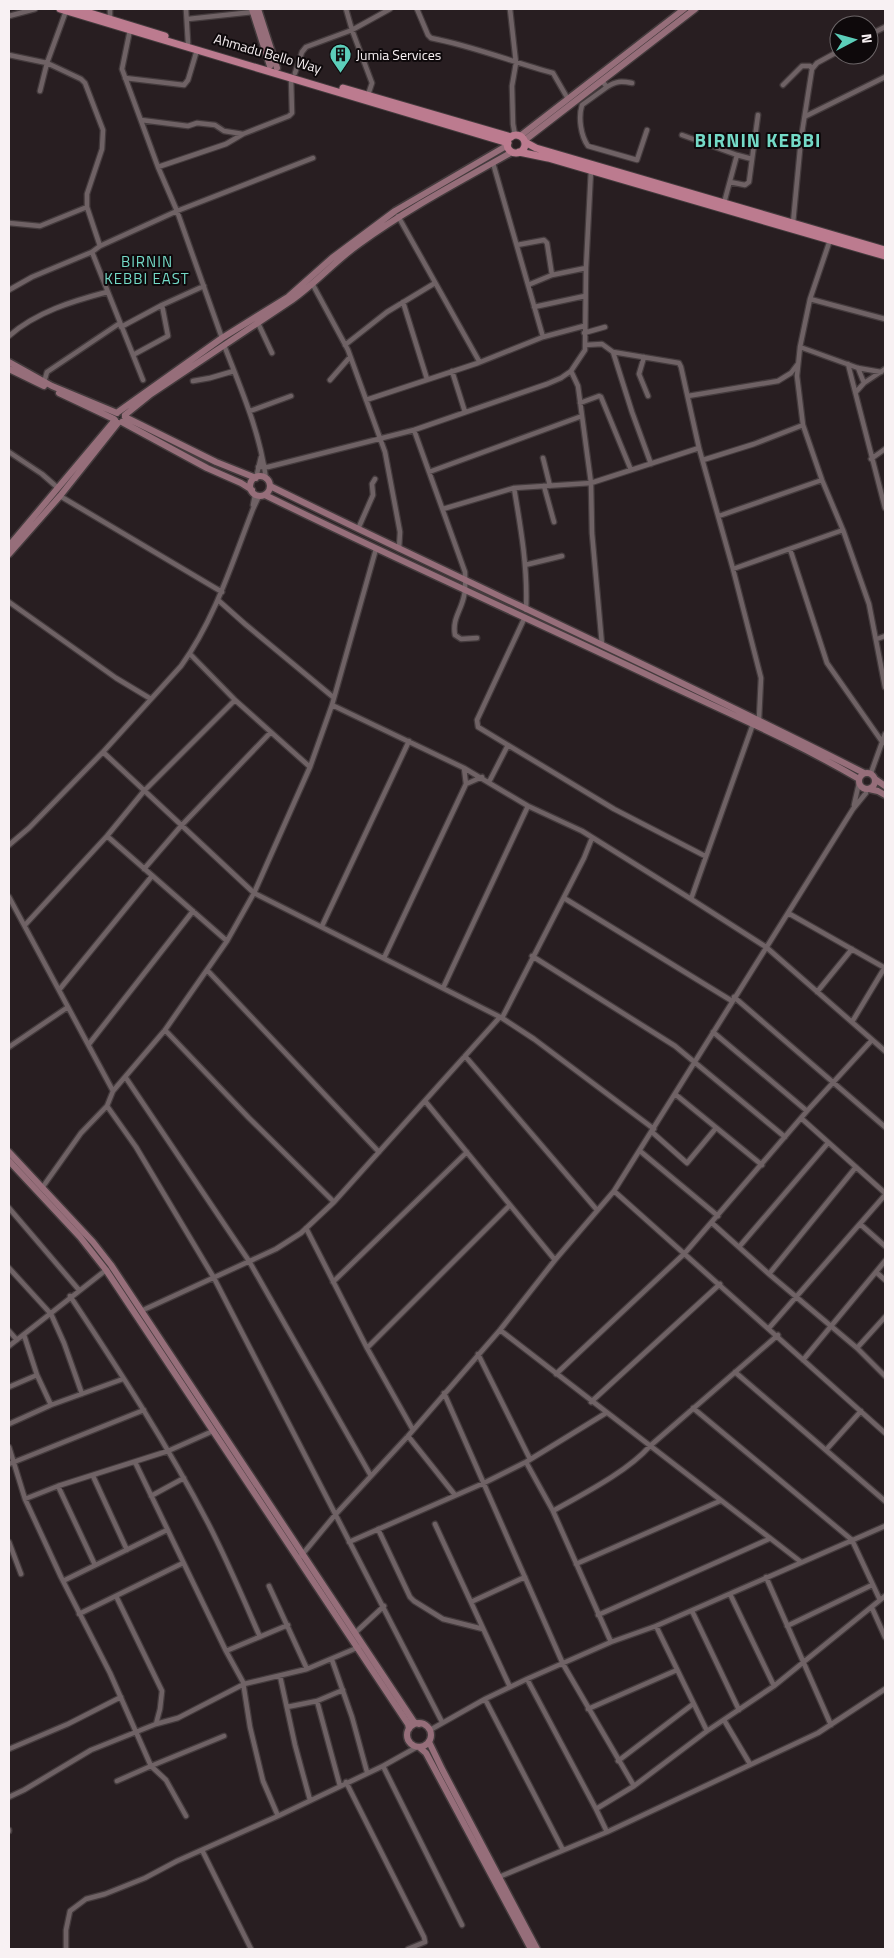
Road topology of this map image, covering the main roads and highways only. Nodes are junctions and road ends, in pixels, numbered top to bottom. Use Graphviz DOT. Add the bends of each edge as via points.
graph roads {
  1 [pos="76,9"];
  2 [pos="256,9"];
  3 [pos="684,9"];
  4 [pos="695,9"];
  5 [pos="63,10"];
  6 [pos="274,67"];
  7 [pos="293,75"];
  8 [pos="600,78"];
  9 [pos="516,143"];
  10 [pos="443,186"];
  11 [pos="885,250"];
  12 [pos="885,256"];
  13 [pos="223,341"];
  14 [pos="9,362"];
  15 [pos="9,369"];
  16 [pos="119,418"];
  17 [pos="256,478"];
  18 [pos="270,486"];
  19 [pos="258,494"];
  20 [pos="9,546"];
  21 [pos="9,554"];
  22 [pos="526,613"];
  23 [pos="870,775"];
  24 [pos="859,781"];
  25 [pos="885,786"];
  26 [pos="867,789"];
  27 [pos="885,795"];
  28 [pos="9,1152"];
  29 [pos="9,1161"];
  30 [pos="134,1305"];
  31 [pos="300,1557"];
  32 [pos="360,1647"];
  33 [pos="418,1724"];
  34 [pos="410,1729"];
  35 [pos="429,1742"];
  36 [pos="418,1747"];
  37 [pos="531,1949"];
  38 [pos="537,1949"];
  1 -- 6 [label="main road, Ahmadu Bello Way"];
  2 -- 6 [label="main road"];
  3 -- 8 [label="main road"];
  4 -- 8 [label="main road"];
  5 -- 7 [label="main road"];
  6 -- 7 [label="main road, Ahmadu Bello Way"];
  7 -- 9 [label="main road"];
  7 -- 9 [label="main road, Ahmadu Bello Way" via="368,95"];
  8 -- 9 [label="main road"];
  8 -- 9 [label="main road" via="568,99"];
  9 -- 10 [label="main road"];
  9 -- 10 [label="main road" via="493,163"];
  9 -- 11 [label="main road"];
  9 -- 12 [label="main road" via="538,155"];
  10 -- 13 [label="main road" via="350,251 313,285 258,323"];
  10 -- 13 [label="main road" via="395,211 332,258 288,297"];
  13 -- 16 [label="main road"];
  14 -- 16 [label="main road"];
  15 -- 16 [label="main road"];
  16 -- 17 [label="main road"];
  16 -- 19 [label="main road"];
  16 -- 20 [label="main road"];
  16 -- 21 [label="main road" via="60,496"];
  17 -- 18 [label="main road" via="263,477"];
  17 -- 19 [label="main road" via="251,484"];
  18 -- 19 [label="main road" via="269,491"];
  18 -- 22 [label="main road"];
  19 -- 22 [label="main road" via="465,589"];
  22 -- 23 [label="main road" via="602,645"];
  22 -- 24 [label="main road" via="753,724"];
  23 -- 24 [label="main road"];
  23 -- 25 [label="main road"];
  23 -- 26 [label="main road" via="874,786"];
  24 -- 26 [label="main road"];
  26 -- 27 [label="main road"];
  28 -- 30 [label="main road" via="92,1242"];
  29 -- 30 [label="main road" via="80,1237"];
  30 -- 31 [label="main road" via="213,1431"];
  30 -- 31 [label="main road" via="141,1310 257,1484"];
  31 -- 32 [label="main road"];
  31 -- 32 [label="main road" via="354,1633"];
  32 -- 33 [label="main road"];
  32 -- 34 [label="main road"];
  33 -- 34 [label="main road"];
  33 -- 35 [label="main road" via="424,1724 430,1730"];
  34 -- 36 [label="main road" via="408,1741"];
  35 -- 36 [label="main road"];
  35 -- 38 [label="main road"];
  36 -- 37 [label="main road" via="426,1753"];
}
